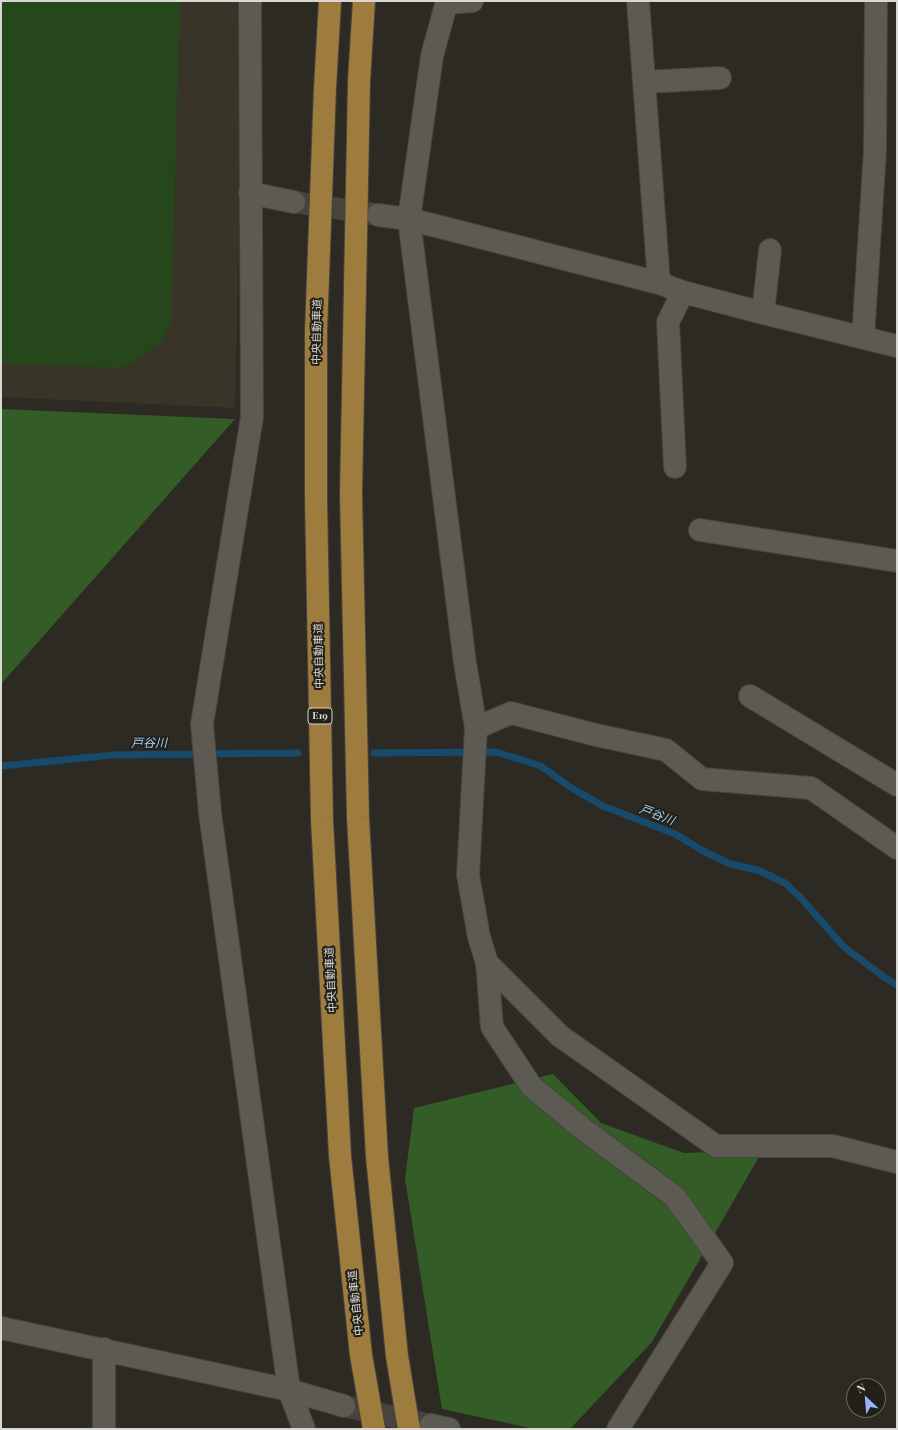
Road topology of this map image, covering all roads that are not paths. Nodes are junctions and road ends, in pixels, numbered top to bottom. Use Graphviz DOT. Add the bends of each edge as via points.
graph roads {
  1 [pos="250,1"];
  2 [pos="330,1"];
  3 [pos="364,1"];
  4 [pos="472,1"];
  5 [pos="638,1"];
  6 [pos="876,1"];
  7 [pos="446,2"];
  8 [pos="720,78"];
  9 [pos="644,82"];
  10 [pos="250,192"];
  11 [pos="294,202"];
  12 [pos="378,215"];
  13 [pos="409,219"];
  14 [pos="770,250"];
  15 [pos="659,283"];
  16 [pos="683,292"];
  17 [pos="763,313"];
  18 [pos="863,338"];
  19 [pos="897,346"];
  20 [pos="675,467"];
  21 [pos="700,530"];
  22 [pos="897,561"];
  23 [pos="750,696"];
  24 [pos="476,732"];
  25 [pos="897,785"];
  26 [pos="897,848"];
  27 [pos="488,963"];
  28 [pos="897,1162"];
  29 [pos="1,1328"];
  30 [pos="104,1349"];
  31 [pos="289,1390"];
  32 [pos="344,1406"];
  33 [pos="104,1429"];
  34 [pos="304,1429"];
  35 [pos="374,1429"];
  36 [pos="409,1429"];
  37 [pos="618,1429"];
  1 -- 10 [label="street"];
  2 -- 35 [label="highway, 中央自動車道 / E19" via="324,88 316,332 316,499 322,820 340,1156 361,1355"];
  3 -- 36 [label="highway" via="359,81 351,494 358,818 377,1157 397,1356"];
  4 -- 7 [label="street"];
  5 -- 9 [label="street"];
  6 -- 18 [label="street" via="875,151"];
  7 -- 13 [label="street" via="432,56"];
  8 -- 9 [label="street"];
  9 -- 15 [label="street"];
  10 -- 11 [label="street"];
  10 -- 31 [label="street" via="252,417 202,724 210,813"];
  12 -- 13 [label="street"];
  13 -- 15 [label="street"];
  13 -- 24 [label="street"];
  14 -- 17 [label="street"];
  15 -- 16 [label="street"];
  16 -- 17 [label="street"];
  16 -- 20 [label="street" via="668,322"];
  17 -- 18 [label="street"];
  18 -- 19 [label="street"];
  21 -- 22 [label="street"];
  23 -- 25 [label="street"];
  24 -- 26 [label="street" via="511,713 666,750 702,779 811,788"];
  24 -- 27 [label="street" via="468,875 479,937"];
  27 -- 28 [label="street" via="560,1036 716,1146 833,1146"];
  27 -- 37 [label="street" via="492,1027 531,1086 583,1129 675,1197 722,1263"];
  29 -- 30 [label="street"];
  30 -- 31 [label="street"];
  30 -- 33 [label="street"];
  31 -- 32 [label="street"];
  31 -- 34 [label="street"];
}
